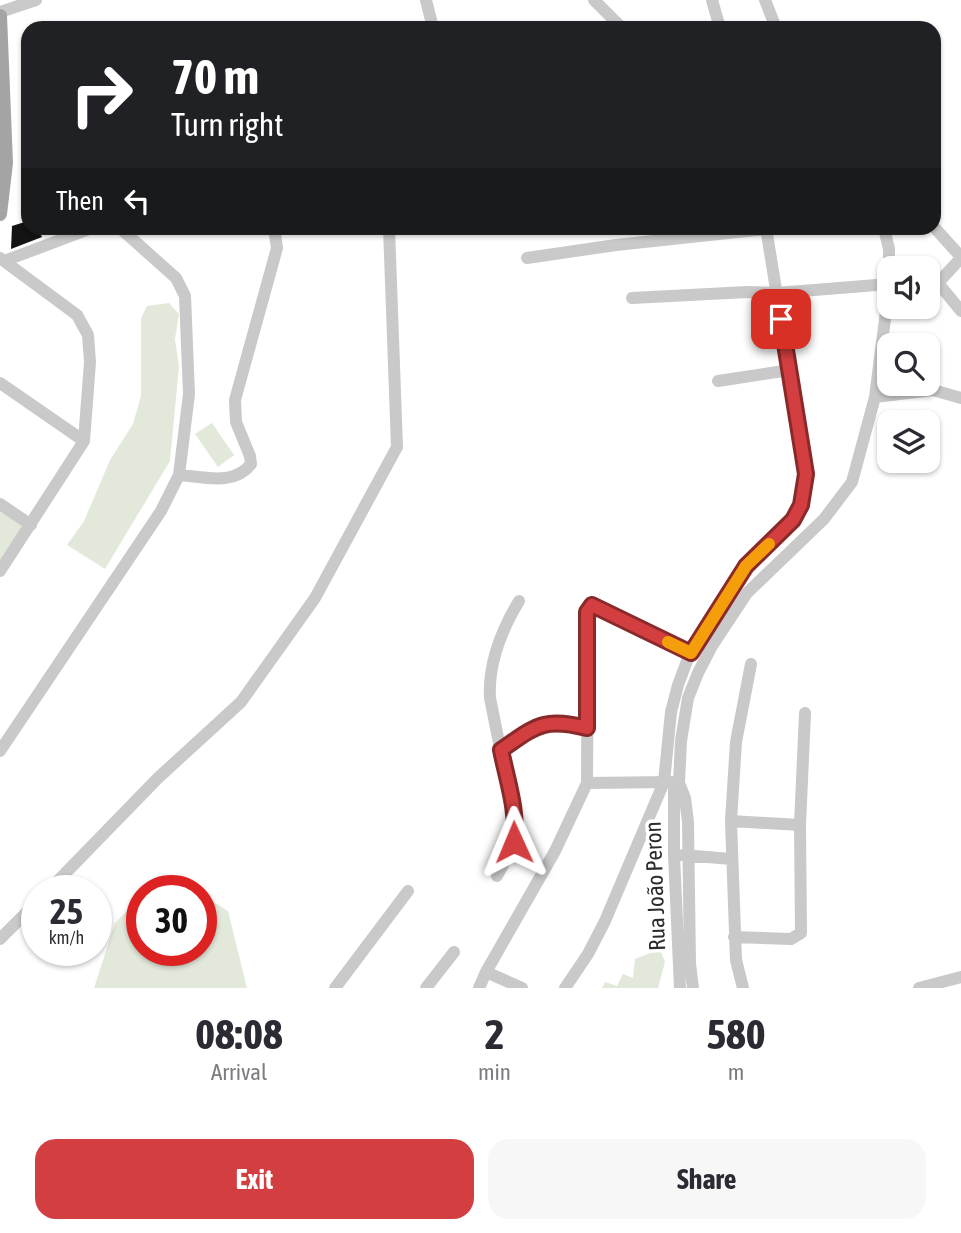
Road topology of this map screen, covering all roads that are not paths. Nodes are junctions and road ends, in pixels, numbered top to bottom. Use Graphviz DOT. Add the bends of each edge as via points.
graph roads {
  1 [pos="36,0"];
  2 [pos="426,0"];
  3 [pos="594,0"];
  4 [pos="712,0"];
  5 [pos="765,0"];
  6 [pos="0,14"];
  7 [pos="431,21"];
  8 [pos="615,21"];
  9 [pos="718,21"];
  10 [pos="773,21"];
  11 [pos="0,214"];
  12 [pos="72,235"];
  13 [pos="128,235"];
  14 [pos="275,235"];
  15 [pos="389,235"];
  16 [pos="704,235"];
  17 [pos="767,235"];
  18 [pos="886,235"];
  19 [pos="940,235"];
  20 [pos="889,256"];
  21 [pos="527,258"];
  22 [pos="961,258"];
  23 [pos="2,260"];
  24 [pos="940,277"];
  25 [pos="877,287"];
  26 [pos="940,290"];
  27 [pos="777,293"];
  28 [pos="632,298"];
  29 [pos="961,312"];
  30 [pos="885,319"];
  31 [pos="790,370"];
  32 [pos="718,381"];
  33 [pos="0,383"];
  34 [pos="875,397"];
  35 [pos="961,398"];
  36 [pos="84,441"];
  37 [pos="180,475"];
  38 [pos="0,504"];
  39 [pos="31,525"];
  40 [pos="0,571"];
  41 [pos="519,601"];
  42 [pos="691,653"];
  43 [pos="751,664"];
  44 [pos="805,713"];
  45 [pos="587,728"];
  46 [pos="501,750"];
  47 [pos="0,751"];
  48 [pos="672,782"];
  49 [pos="587,783"];
  50 [pos="731,821"];
  51 [pos="800,825"];
  52 [pos="674,855"];
  53 [pos="688,856"];
  54 [pos="731,859"];
  55 [pos="64,875"];
  56 [pos="497,876"];
  57 [pos="408,891"];
  58 [pos="21,918"];
  59 [pos="734,937"];
  60 [pos="0,939"];
  61 [pos="454,952"];
  62 [pos="486,972"];
  63 [pos="961,977"];
  64 [pos="335,988"];
  65 [pos="426,988"];
  66 [pos="479,988"];
  67 [pos="522,988"];
  68 [pos="565,988"];
  69 [pos="680,988"];
  70 [pos="693,988"];
  71 [pos="743,988"];
  72 [pos="919,988"];
  1 -- 6 [label="street"];
  2 -- 7 [label="street"];
  3 -- 8 [label="street"];
  4 -- 9 [label="street"];
  5 -- 10 [label="street"];
  6 -- 11 [label="main road" via="6,163"];
  12 -- 23 [label="street"];
  13 -- 37 [label="street" via="176,278 185,296 189,394"];
  14 -- 37 [label="street" via="277,247 235,400 236,422 251,464 232,479"];
  15 -- 55 [label="street" via="397,447 315,598 241,702 158,778"];
  16 -- 21 [label="street"];
  17 -- 27 [label="street"];
  18 -- 20 [label="street"];
  19 -- 22 [label="street"];
  22 -- 24 [label="street"];
  23 -- 36 [label="street" via="77,315 88,335"];
  25 -- 27 [label="street"];
  26 -- 29 [label="street"];
  27 -- 28 [label="street"];
  27 -- 31 [label="street"];
  30 -- 34 [label="street"];
  31 -- 32 [label="street"];
  31 -- 42 [label="street" via="806,474 801,505 793,520 746,566"];
  33 -- 36 [label="street"];
  34 -- 35 [label="street" via="933,390"];
  34 -- 48 [label="street" via="852,482 824,519 747,593 698,673 688,698"];
  36 -- 39 [label="street"];
  37 -- 47 [label="street" via="161,511"];
  38 -- 39 [label="street"];
  39 -- 40 [label="street"];
  41 -- 46 [label="street" via="499,641 489,680"];
  42 -- 45 [label="street" via="590,606"];
  42 -- 48 [label="street" via="671,712"];
  43 -- 50 [label="street" via="736,742"];
  44 -- 51 [label="street"];
  45 -- 46 [label="street" via="563,722 544,724"];
  45 -- 49 [label="street"];
  46 -- 56 [label="street" via="516,827"];
  48 -- 49 [label="street"];
  48 -- 52 [label="street, Rua João Peron"];
  48 -- 53 [label="street" via="687,808"];
  48 -- 68 [label="street" via="588,954"];
  49 -- 62 [label="street" via="555,851"];
  50 -- 51 [label="street"];
  50 -- 54 [label="street"];
  51 -- 59 [label="street" via="801,933 791,939"];
  52 -- 53 [label="street"];
  52 -- 69 [label="street, Rua João Peron"];
  53 -- 54 [label="street"];
  53 -- 70 [label="street"];
  54 -- 59 [label="street"];
  57 -- 64 [label="street"];
  58 -- 60 [label="street"];
  59 -- 71 [label="street"];
  61 -- 65 [label="street"];
  62 -- 66 [label="street"];
  62 -- 67 [label="street"];
  63 -- 72 [label="street"];
}
